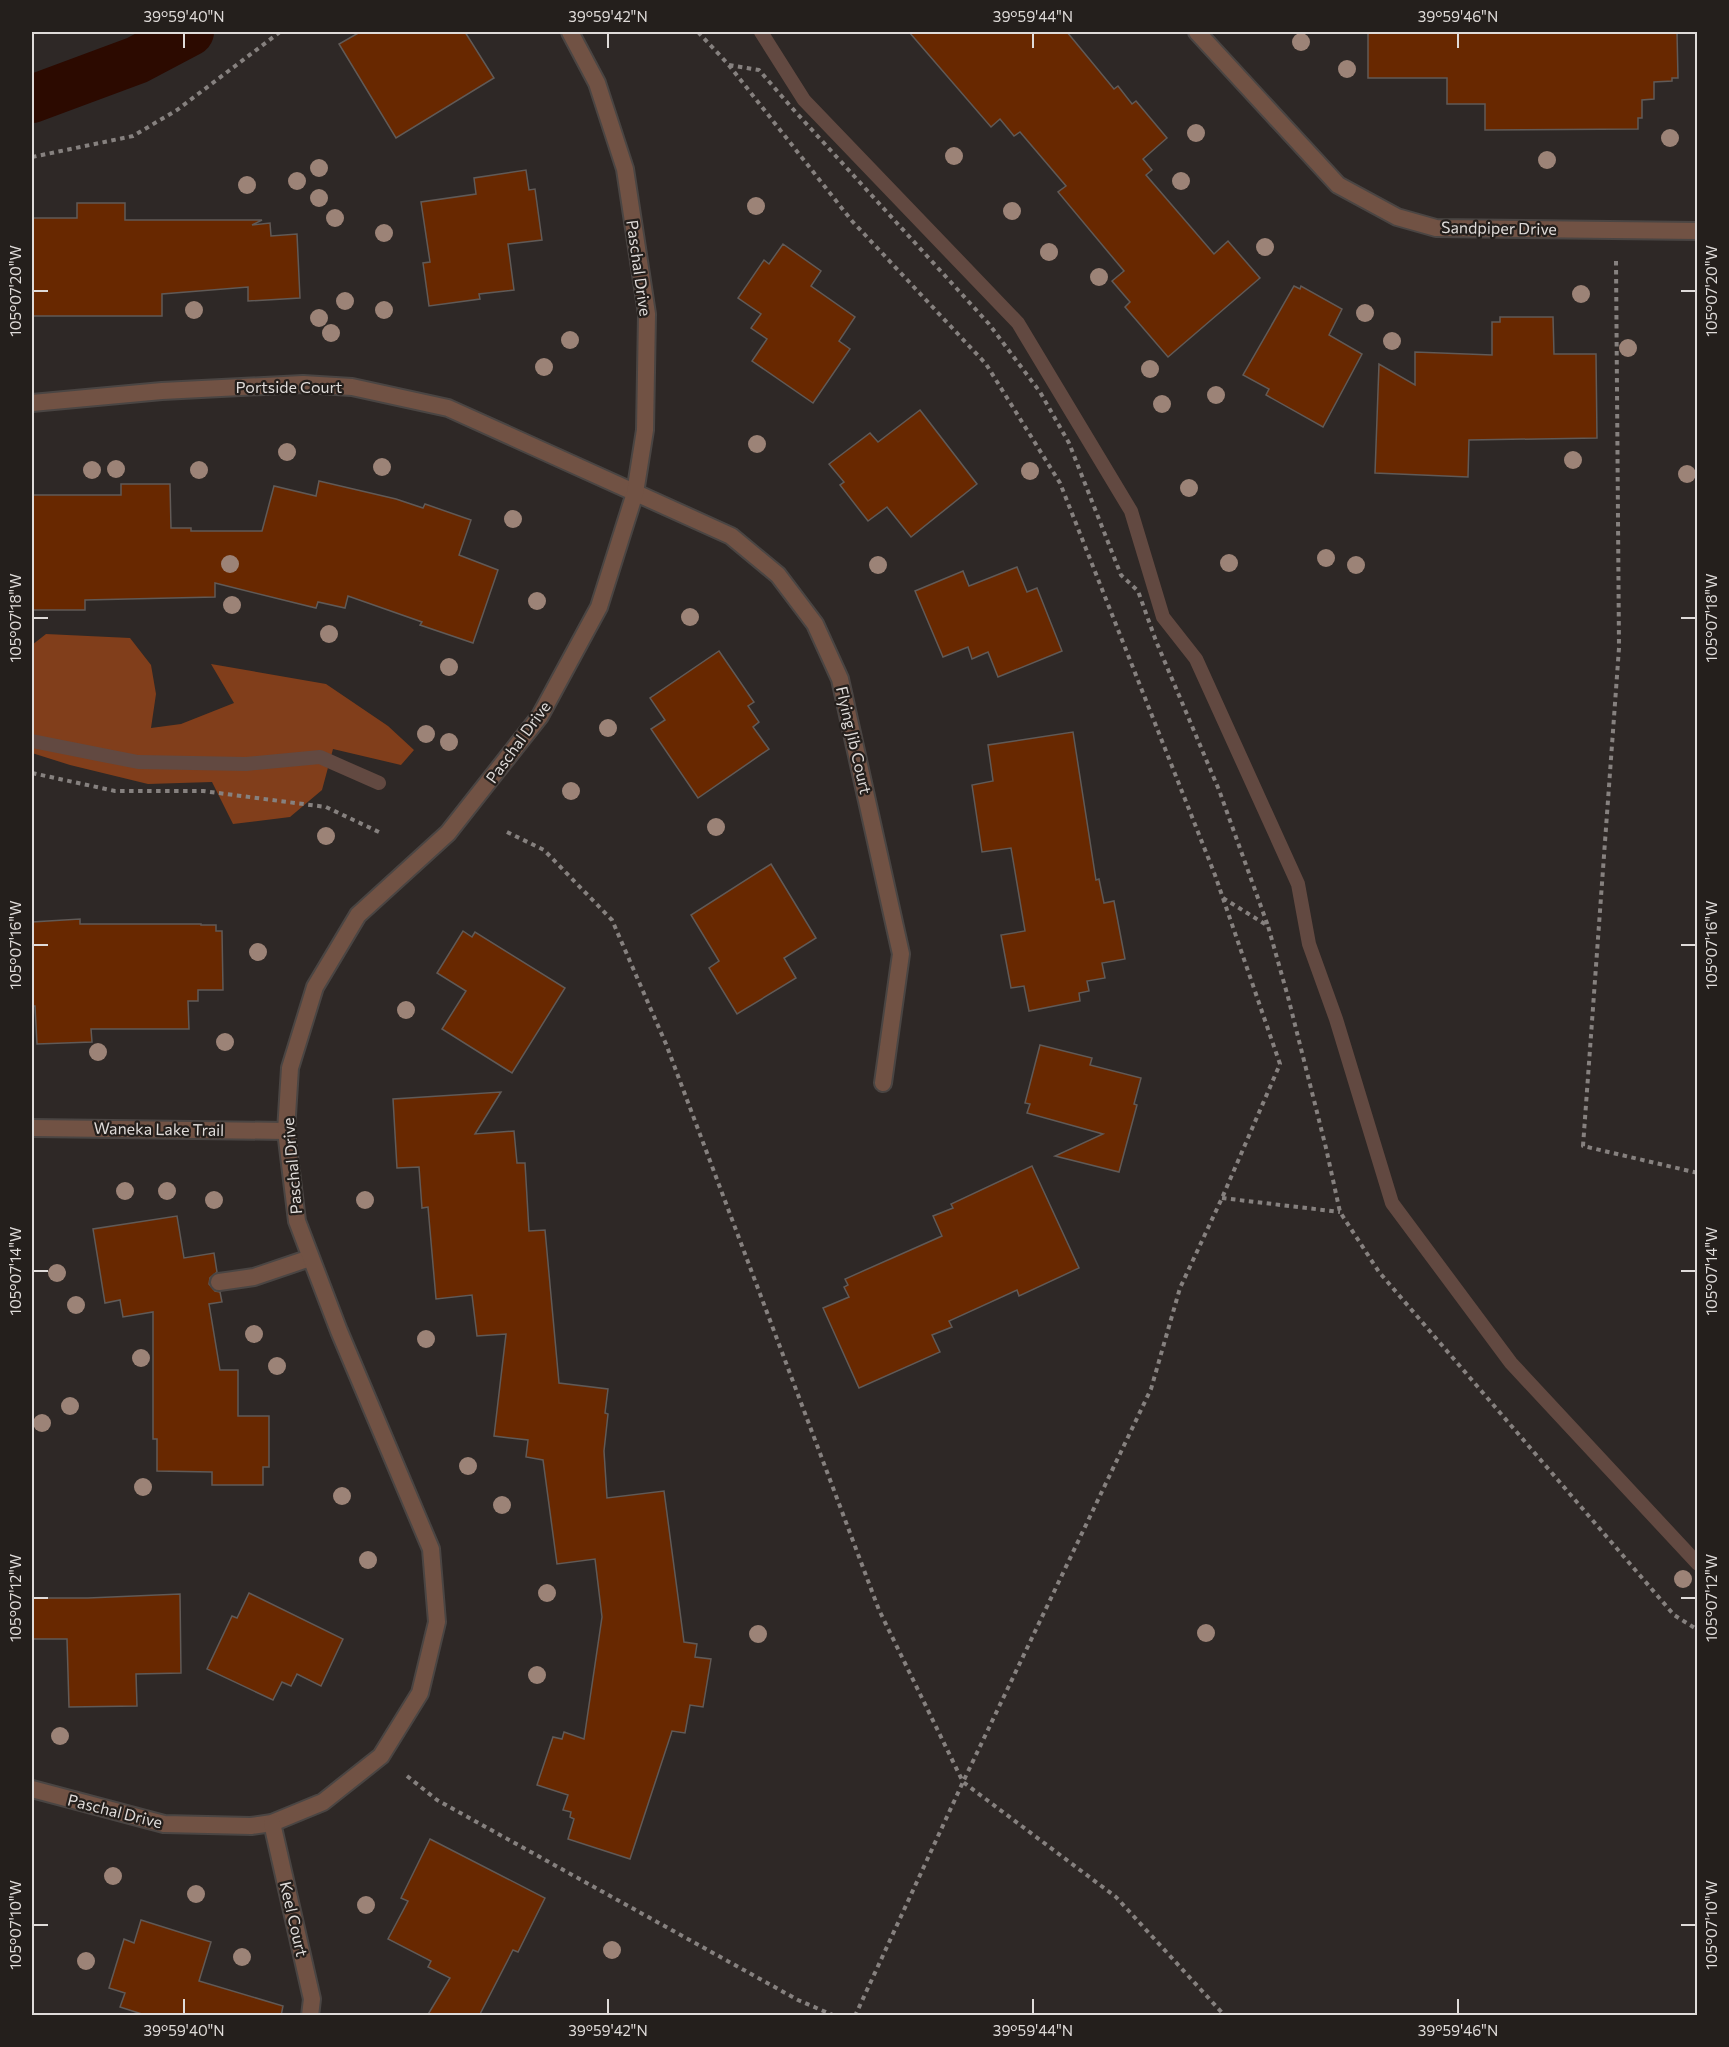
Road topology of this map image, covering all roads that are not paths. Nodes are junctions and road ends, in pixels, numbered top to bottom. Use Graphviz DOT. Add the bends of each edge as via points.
graph roads {
  1 [pos="570,32"];
  2 [pos="1197,32"];
  3 [pos="1698,231"];
  4 [pos="32,403"];
  5 [pos="635,493"];
  6 [pos="883,1083"];
  7 [pos="32,1128"];
  8 [pos="286,1131"];
  9 [pos="310,1258"];
  10 [pos="219,1282"];
  11 [pos="32,1789"];
  12 [pos="272,1823"];
  13 [pos="310,2016"];
  1 -- 5 [label="street, Paschal Drive" via="597,83 625,169 648,314 645,430"];
  2 -- 3 [label="street, Sandpiper Drive" via="1338,185 1397,217 1436,228"];
  4 -- 5 [label="street, Portside Court" via="174,390 303,384 352,387 448,408"];
  5 -- 6 [label="street, Flying Jib Court" via="731,536 778,575 815,624 840,680 901,954"];
  5 -- 8 [label="street, Paschal Drive" via="599,607 540,716 448,833 358,915 315,987 290,1068"];
  7 -- 8 [label="street, Waneka Lake Trail"];
  8 -- 9 [label="street, Paschal Drive" via="297,1221"];
  9 -- 10 [label="street" via="255,1277"];
  9 -- 12 [label="street, Paschal Drive" via="431,1549 437,1622 420,1693 381,1756 323,1802"];
  11 -- 12 [label="street, Paschal Drive" via="164,1824"];
  12 -- 13 [label="street, Keel Court" via="312,1999"];
}
